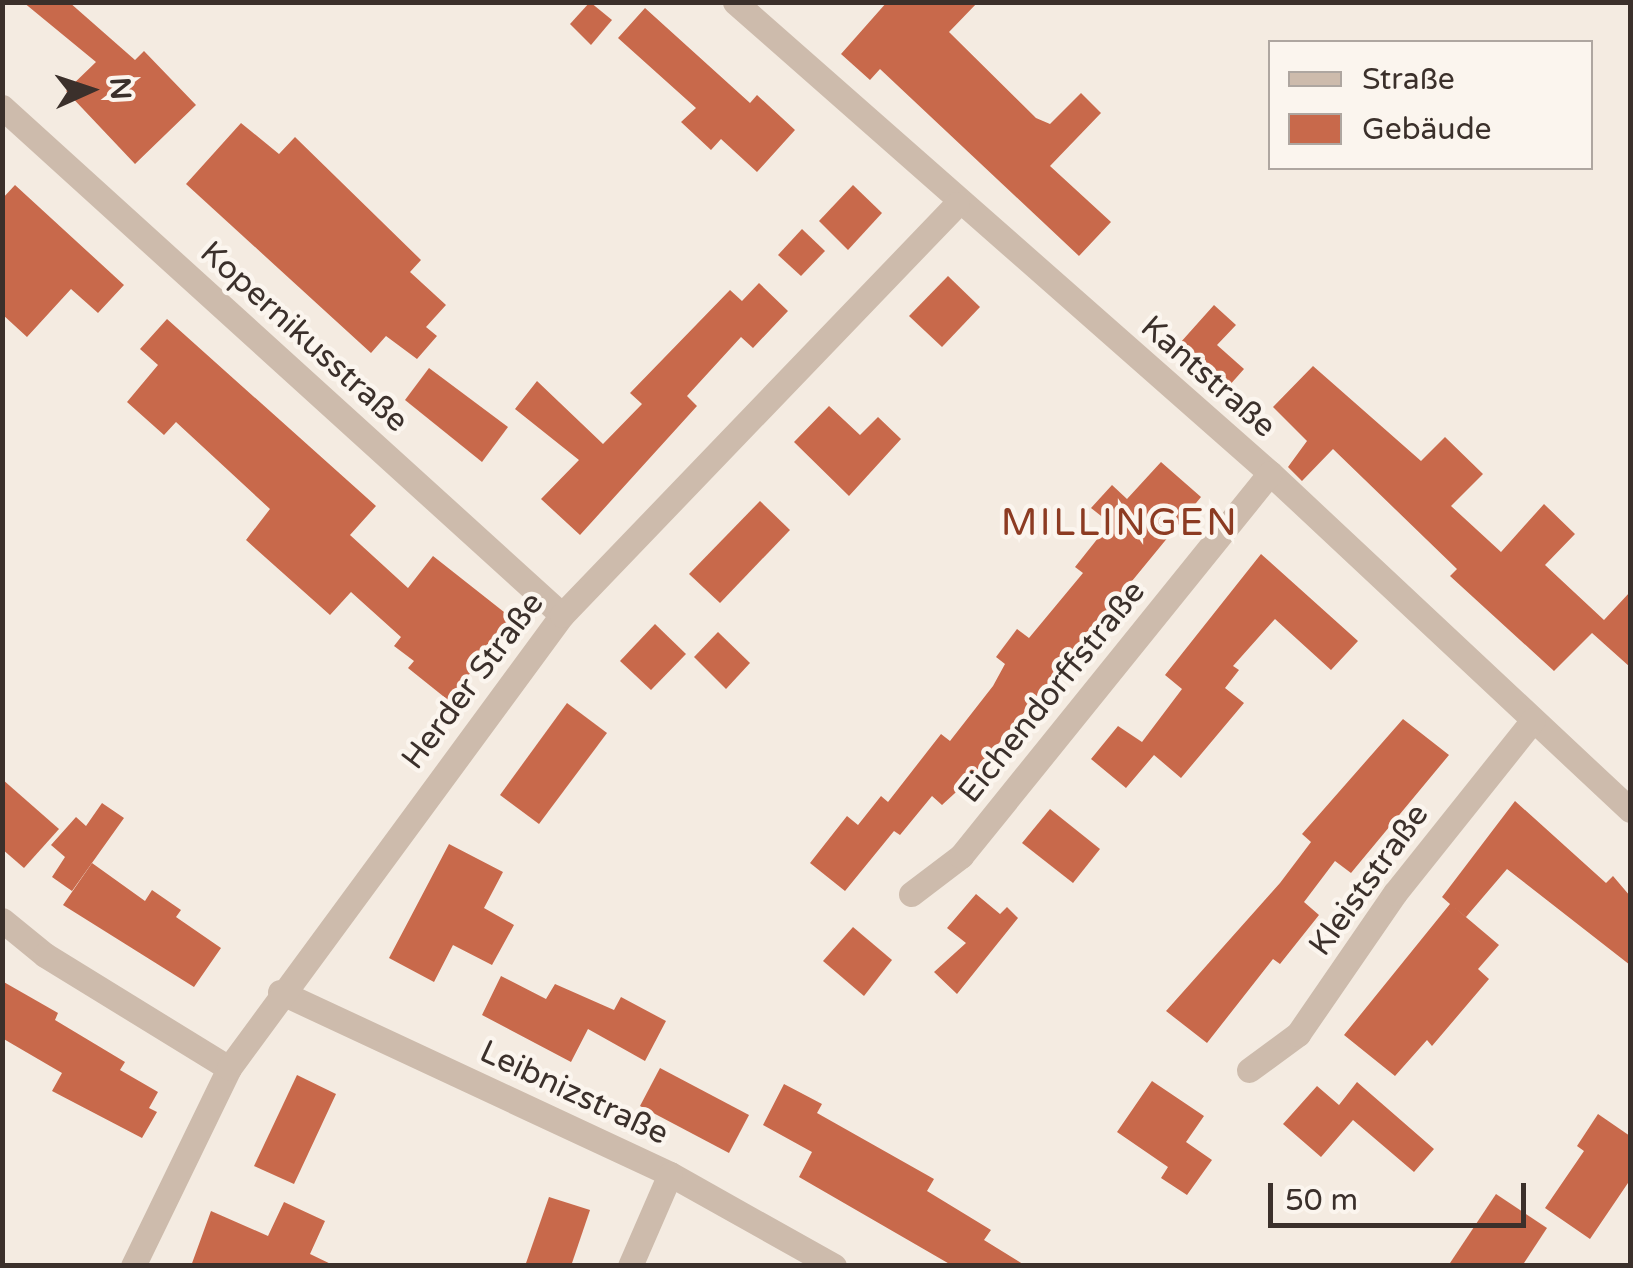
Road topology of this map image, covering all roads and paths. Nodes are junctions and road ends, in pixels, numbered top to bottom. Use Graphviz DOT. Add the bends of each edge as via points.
graph roads {
  1 [pos="735,2"];
  2 [pos="2,108"];
  3 [pos="957,204"];
  4 [pos="1270,473"];
  5 [pos="562,614"];
  6 [pos="1533,720"];
  7 [pos="1630,810"];
  8 [pos="911,894"];
  9 [pos="2,920"];
  10 [pos="280,992"];
  11 [pos="229,1068"];
  12 [pos="1250,1070"];
  13 [pos="670,1174"];
  14 [pos="133,1266"];
  15 [pos="630,1266"];
  16 [pos="834,1266"];
  1 -- 3 [label="street, Kantstraße"];
  2 -- 5 [label="street, Kopernikusstraße"];
  3 -- 4 [label="street, Kantstraße"];
  3 -- 5 [label="street, Herder Straße"];
  4 -- 6 [label="street, Kantstraße"];
  4 -- 8 [label="street, Eichendorffstraße" via="962,856"];
  5 -- 10 [label="street, Herder Straße"];
  6 -- 7 [label="street, Kantstraße"];
  6 -- 12 [label="street, Kleiststraße" via="1395,894 1298,1034"];
  9 -- 11 [label="street" via="45,955"];
  10 -- 11 [label="street, Herder Straße"];
  10 -- 13 [label="street, Leibnizstraße"];
  11 -- 14 [label="street, Herder Straße"];
  13 -- 15 [label="street"];
  13 -- 16 [label="street, Leibnizstraße"];
}
